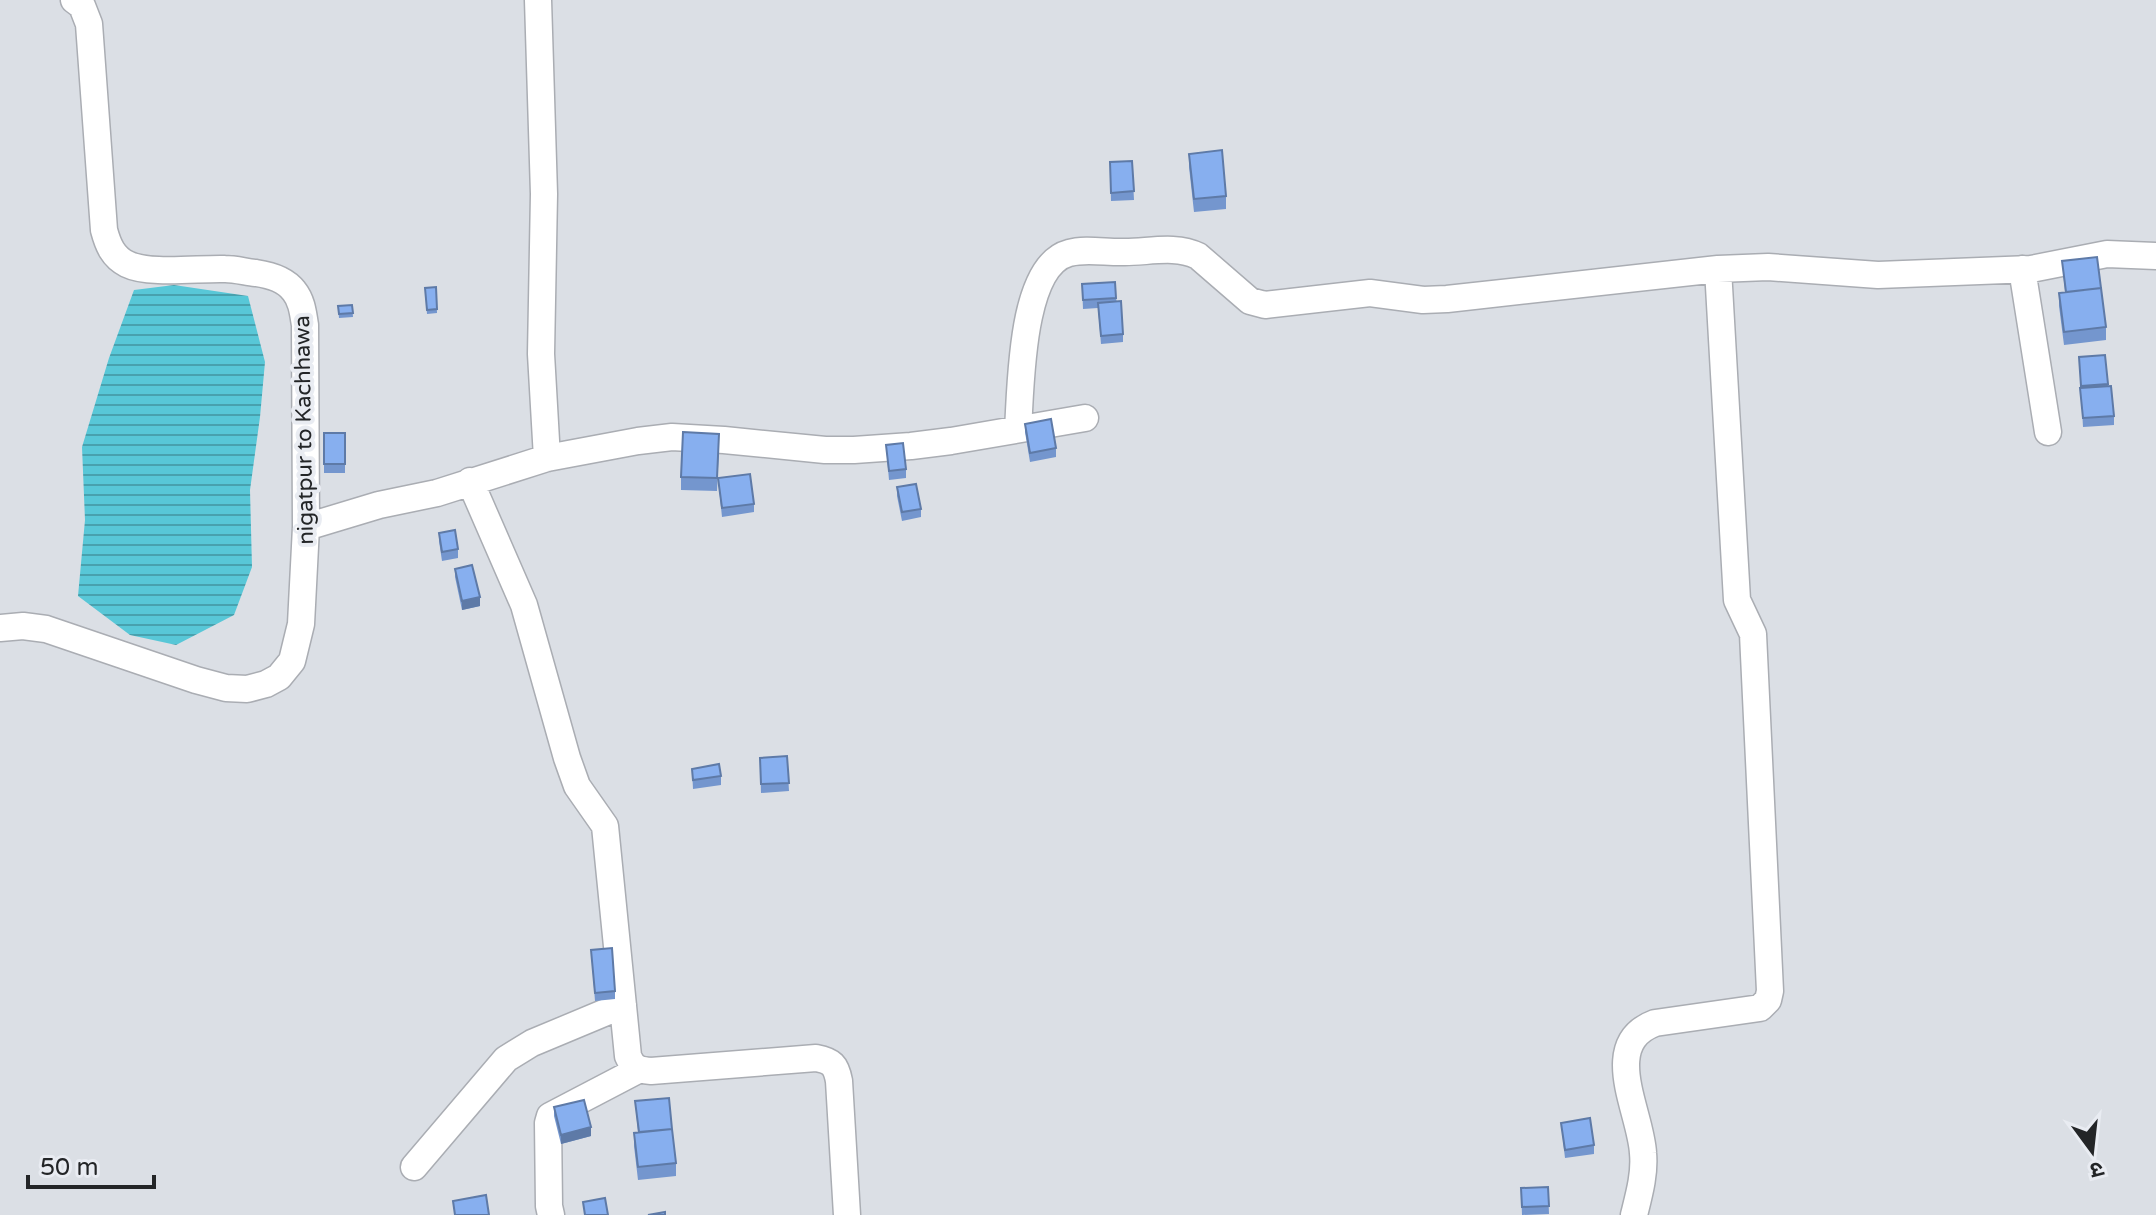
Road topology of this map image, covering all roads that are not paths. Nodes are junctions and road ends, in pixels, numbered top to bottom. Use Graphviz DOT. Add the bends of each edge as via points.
graph roads {
  1 [pos="74,0"];
  2 [pos="538,0"];
  3 [pos="2156,256"];
  4 [pos="1718,269"];
  5 [pos="2022,269"];
  6 [pos="1085,418"];
  7 [pos="1018,429"];
  8 [pos="2048,432"];
  9 [pos="547,458"];
  10 [pos="470,481"];
  11 [pos="306,527"];
  12 [pos="0,628"];
  13 [pos="623,1005"];
  14 [pos="638,1070"];
  15 [pos="414,1167"];
  16 [pos="551,1215"];
  17 [pos="847,1215"];
  18 [pos="1634,1215"];
  1 -- 11 [label="street, nigatpur to Kachhawa" via="89,24 109,247 130,266 147,270 265,274 294,290 302,306"];
  2 -- 9 [label="street"];
  3 -- 5 [label="street" via="2107,254"];
  4 -- 5 [label="street" via="1878,275"];
  4 -- 7 [label="street" via="1447,299 1370,293 1265,305 1250,301 1189,252 1072,252 1051,266 1031,304"];
  4 -- 18 [label="street" via="1737,600 1753,634 1770,991 1765,1004 1754,1010 1655,1023 1644,1027 1629,1045 1625,1070 1641,1129 1644,1172"];
  5 -- 8 [label="street"];
  6 -- 7 [label="street"];
  7 -- 9 [label="street" via="911,446 840,450 672,437"];
  9 -- 10 [label="street"];
  10 -- 11 [label="street"];
  10 -- 13 [label="street" via="524,605 577,786 605,826"];
  11 -- 12 [label="street, nigatpur to Kachhawa" via="297,647 279,677 266,684 226,688 46,629"];
  13 -- 14 [label="street" via="628,1056"];
  13 -- 15 [label="street" via="506,1059"];
  14 -- 16 [label="street" via="550,1116"];
  14 -- 17 [label="street" via="827,1060 839,1081"];
}
